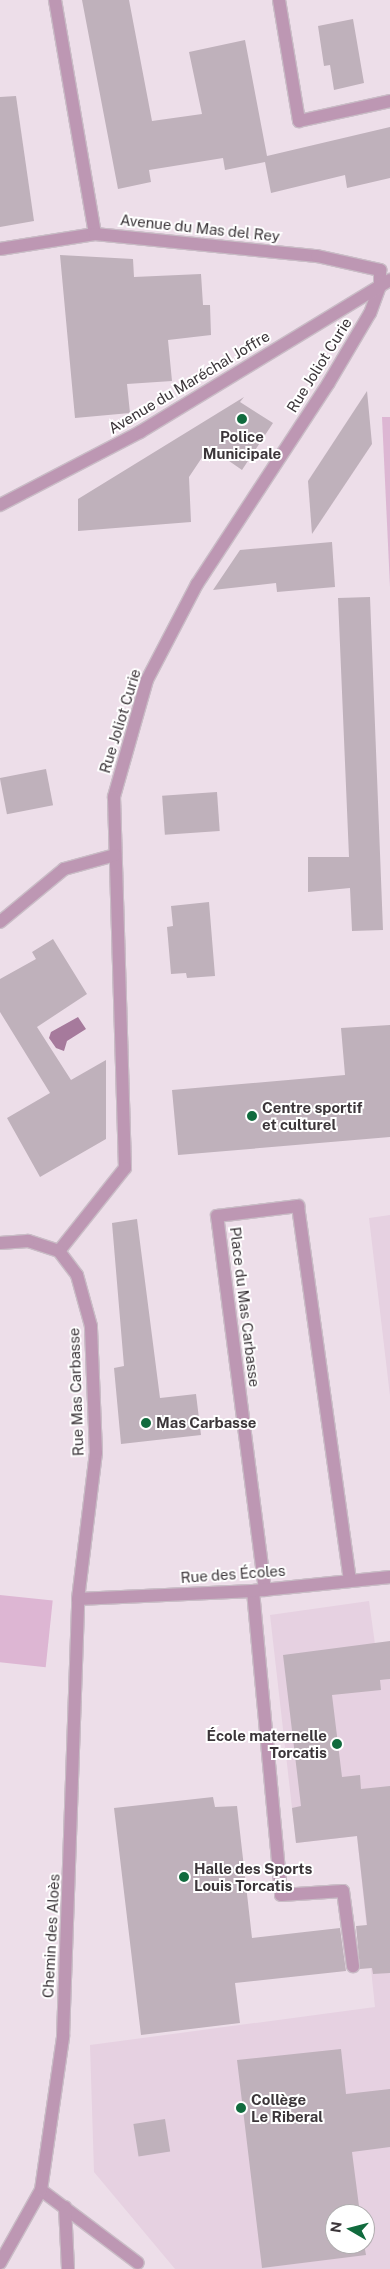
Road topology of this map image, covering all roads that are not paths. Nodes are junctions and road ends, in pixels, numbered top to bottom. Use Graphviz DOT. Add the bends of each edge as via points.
graph roads {
  1 [pos="55,0"];
  2 [pos="279,0"];
  3 [pos="390,101"];
  4 [pos="95,234"];
  5 [pos="0,249"];
  6 [pos="385,283"];
  7 [pos="0,505"];
  8 [pos="114,855"];
  9 [pos="0,922"];
  10 [pos="0,1243"];
  11 [pos="59,1251"];
  12 [pos="390,1576"];
  13 [pos="350,1580"];
  14 [pos="259,1591"];
  15 [pos="78,1599"];
  16 [pos="353,1966"];
  17 [pos="41,2190"];
  18 [pos="65,2207"];
  19 [pos="0,2263"];
  20 [pos="138,2263"];
  21 [pos="68,2269"];
  1 -- 4 [label="street"];
  2 -- 3 [label="street" via="299,121"];
  4 -- 5 [label="street, Avenue du Mas del Rey"];
  4 -- 6 [label="street, Avenue du Mas del Rey" via="317,256 380,270"];
  6 -- 7 [label="street, Avenue du Maréchal Joffre" via="140,432"];
  6 -- 8 [label="street, Rue Joliot Curie" via="328,384 197,584 147,680 114,797"];
  8 -- 9 [label="street" via="64,869"];
  8 -- 11 [label="street, Rue Joliot Curie" via="125,1168"];
  10 -- 11 [label="street" via="28,1241"];
  11 -- 15 [label="street, Rue Mas Carbasse" via="77,1275 91,1326 96,1452"];
  12 -- 13 [label="street, Rue des Écoles"];
  13 -- 14 [label="street, Rue des Écoles"];
  13 -- 14 [label="street, Place du Mas Carbasse" via="298,1206 217,1216"];
  14 -- 15 [label="street, Rue des Écoles"];
  14 -- 16 [label="street" via="281,1895 343,1891"];
  15 -- 17 [label="street, Chemin des Aloès" via="63,2037"];
  17 -- 18 [label="street"];
  17 -- 19 [label="street, Chemin des Aloès"];
  18 -- 20 [label="street"];
  18 -- 21 [label="street"];
}
